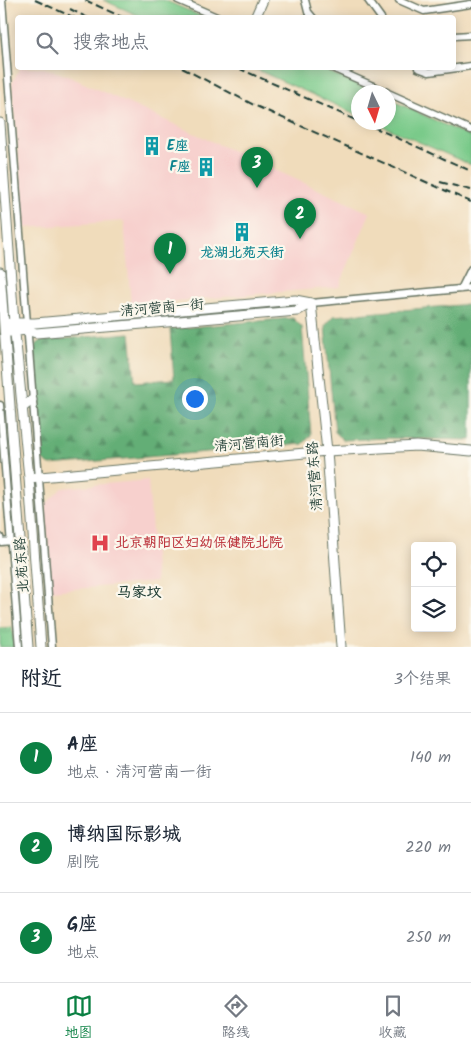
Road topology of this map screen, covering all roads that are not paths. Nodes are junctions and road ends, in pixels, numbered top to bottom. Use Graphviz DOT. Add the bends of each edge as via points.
graph roads {
  1 [pos="2,0"];
  2 [pos="178,0"];
  3 [pos="263,0"];
  4 [pos="305,0"];
  5 [pos="368,0"];
  6 [pos="399,0"];
  7 [pos="471,4"];
  8 [pos="212,15"];
  9 [pos="256,15"];
  10 [pos="310,15"];
  11 [pos="379,15"];
  12 [pos="471,34"];
  13 [pos="456,36"];
  14 [pos="471,66"];
  15 [pos="456,68"];
  16 [pos="336,70"];
  17 [pos="424,70"];
  18 [pos="443,70"];
  19 [pos="370,85"];
  20 [pos="396,97"];
  21 [pos="0,123"];
  22 [pos="471,130"];
  23 [pos="471,269"];
  24 [pos="0,272"];
  25 [pos="471,288"];
  26 [pos="461,289"];
  27 [pos="311,303"];
  28 [pos="26,327"];
  29 [pos="7,328"];
  30 [pos="32,400"];
  31 [pos="0,405"];
  32 [pos="22,408"];
  33 [pos="327,451"];
  34 [pos="471,451"];
  35 [pos="34,477"];
  36 [pos="0,537"];
  37 [pos="11,541"];
  38 [pos="19,647"];
  39 [pos="28,647"];
  40 [pos="41,647"];
  41 [pos="52,647"];
  42 [pos="341,647"];
  1 -- 28 [label="street"];
  2 -- 8 [label="street"];
  3 -- 9 [label="street"];
  4 -- 10 [label="street"];
  5 -- 11 [label="street"];
  6 -- 7 [label="street" via="424,11"];
  12 -- 13 [label="street"];
  14 -- 15 [label="street"];
  16 -- 19 [label="street"];
  17 -- 18 [label="street"];
  20 -- 22 [label="street"];
  21 -- 29 [label="street, 北苑东路"];
  23 -- 26 [label="street"];
  24 -- 29 [label="street, 北苑东路"];
  25 -- 26 [label="street, 清河营南一街"];
  26 -- 27 [label="street, 清河营南一街"];
  27 -- 28 [label="street, 清河营南一街" via="295,300"];
  27 -- 33 [label="street, 清河营东路"];
  28 -- 29 [label="street, 清河营南一街"];
  28 -- 30 [label="street"];
  29 -- 32 [label="street, 北苑东路"];
  29 -- 39 [label="street, 北苑东路"];
  30 -- 32 [label="street"];
  30 -- 35 [label="street"];
  31 -- 37 [label="street"];
  32 -- 35 [label="street, 北苑东路"];
  33 -- 34 [label="street, 清河营南街" via="417,446"];
  33 -- 35 [label="street, 清河营南街"];
  33 -- 42 [label="street, 清河营东路"];
  35 -- 40 [label="street, 北苑东路"];
  35 -- 41 [label="street"];
  36 -- 37 [label="street" via="0,542"];
  37 -- 38 [label="street"];
}
